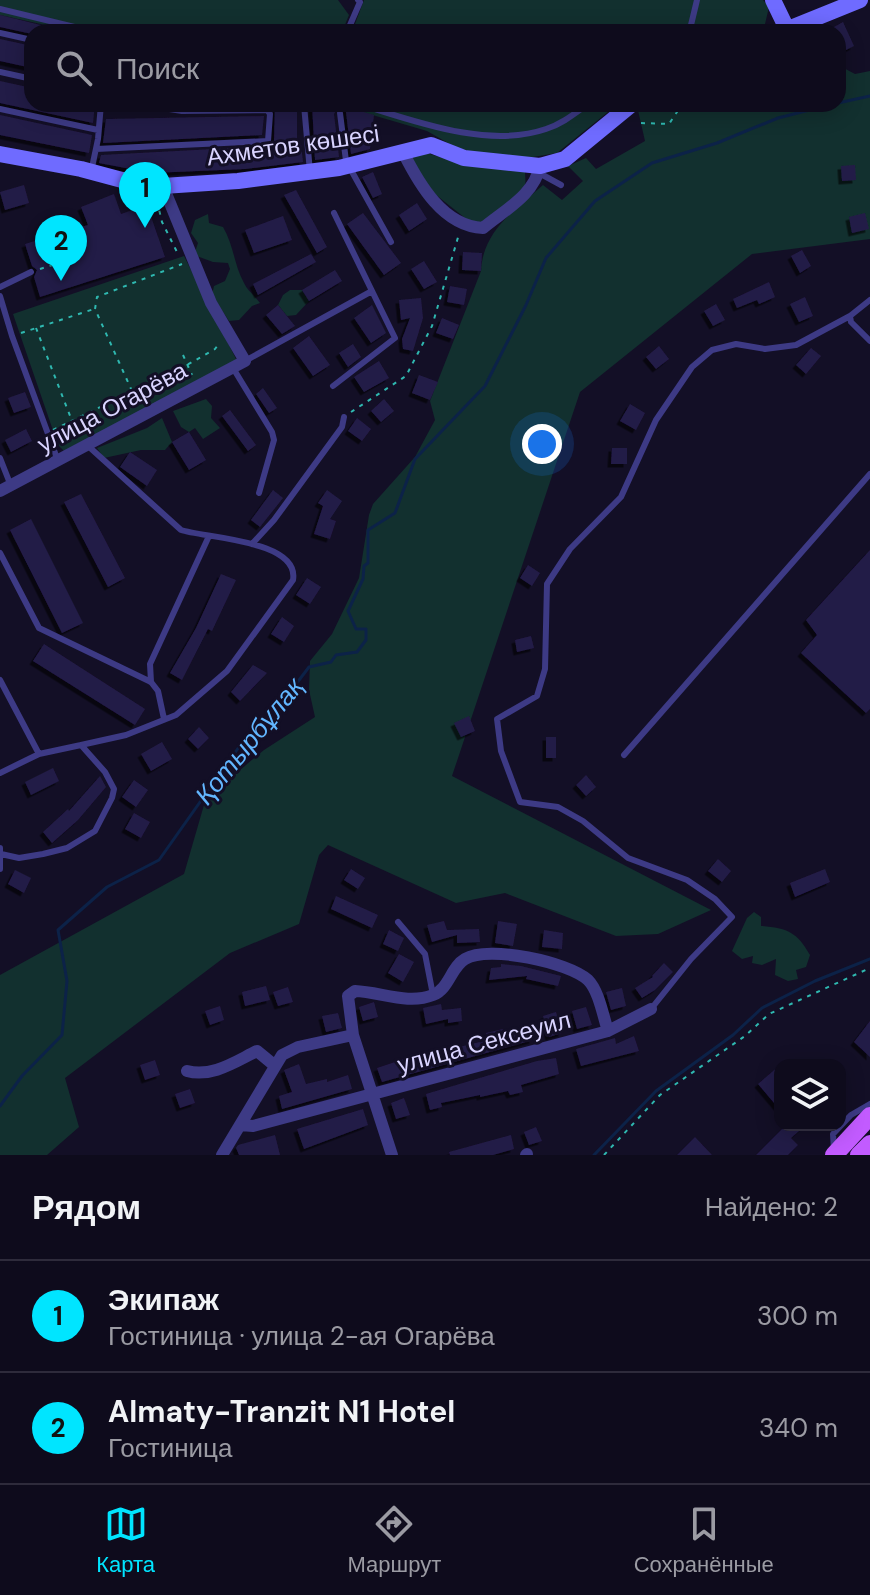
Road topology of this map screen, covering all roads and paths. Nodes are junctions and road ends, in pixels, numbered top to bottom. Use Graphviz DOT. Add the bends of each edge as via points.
graph roads {
  1 [pos="358,0"];
  2 [pos="697,0"];
  3 [pos="773,0"];
  4 [pos="860,0"];
  5 [pos="0,9"];
  6 [pos="62,24"];
  7 [pos="350,24"];
  8 [pos="691,24"];
  9 [pos="782,24"];
  10 [pos="801,24"];
  11 [pos="0,33"];
  12 [pos="24,38"];
  13 [pos="0,72"];
  14 [pos="24,77"];
  15 [pos="0,109"];
  16 [pos="100,112"];
  17 [pos="267,112"];
  18 [pos="305,112"];
  19 [pos="386,112"];
  20 [pos="577,112"];
  21 [pos="622,112"];
  22 [pos="677,112"];
  23 [pos="340,113"];
  24 [pos="641,123"];
  25 [pos="441,128"];
  26 [pos="98,130"];
  27 [pos="431,145"];
  28 [pos="96,149"];
  29 [pos="403,152"];
  30 [pos="0,154"];
  31 [pos="349,166"];
  32 [pos="539,169"];
  33 [pos="91,172"];
  34 [pos="310,172"];
  35 [pos="561,185"];
  36 [pos="163,186"];
  37 [pos="334,213"];
  38 [pos="462,221"];
  39 [pos="391,242"];
  40 [pos="65,261"];
  41 [pos="183,264"];
  42 [pos="31,272"];
  43 [pos="0,287"];
  44 [pos="372,291"];
  45 [pos="0,296"];
  46 [pos="870,300"];
  47 [pos="95,309"];
  48 [pos="850,316"];
  49 [pos="36,328"];
  50 [pos="12,336"];
  51 [pos="221,341"];
  52 [pos="870,341"];
  53 [pos="183,355"];
  54 [pos="187,365"];
  55 [pos="239,365"];
  56 [pos="333,386"];
  57 [pos="197,387"];
  58 [pos="133,392"];
  59 [pos="344,417"];
  60 [pos="72,421"];
  61 [pos="48,433"];
  62 [pos="83,442"];
  63 [pos="0,458"];
  64 [pos="58,461"];
  65 [pos="870,474"];
  66 [pos="5,488"];
  67 [pos="259,493"];
  68 [pos="209,536"];
  69 [pos="252,544"];
  70 [pos="0,553"];
  71 [pos="0,680"];
  72 [pos="151,682"];
  73 [pos="164,719"];
  74 [pos="81,745"];
  75 [pos="39,754"];
  76 [pos="624,755"];
  77 [pos="0,773"];
  78 [pos="0,848"];
  79 [pos="1,854"];
  80 [pos="0,869"];
  81 [pos="398,922"];
  82 [pos="870,968"];
  83 [pos="433,995"];
  84 [pos="651,1009"];
  85 [pos="608,1031"];
  86 [pos="353,1035"];
  87 [pos="274,1065"];
  88 [pos="187,1071"];
  89 [pos="371,1095"];
  90 [pos="870,1104"];
  91 [pos="870,1116"];
  92 [pos="240,1125"];
  93 [pos="870,1144"];
  94 [pos="834,1154"];
  95 [pos="222,1155"];
  96 [pos="392,1155"];
  97 [pos="604,1155"];
  98 [pos="859,1155"];
  1 -- 7 [label="lane"];
  2 -- 8 [label="lane"];
  3 -- 9 [label="main road"];
  4 -- 10 [label="main road"];
  5 -- 6 [label="lane"];
  11 -- 12 [label="lane"];
  13 -- 14 [label="lane"];
  15 -- 26 [label="lane"];
  16 -- 26 [label="lane"];
  17 -- 28 [label="lane" via="268,141"];
  18 -- 34 [label="lane"];
  19 -- 25 [label="lane"];
  20 -- 25 [label="lane" via="541,131 516,134"];
  21 -- 32 [label="main road" via="565,159"];
  22 -- 24 [label="path" via="669,124"];
  23 -- 31 [label="lane"];
  25 -- 27 [label="lane"];
  26 -- 28 [label="lane"];
  27 -- 29 [label="main road, Ахметов көшесі"];
  27 -- 32 [label="main road" via="464,158"];
  28 -- 33 [label="lane"];
  29 -- 31 [label="main road, Ахметов көшесі"];
  29 -- 38 [label="street" via="430,198"];
  30 -- 33 [label="main road, Ахметов көшесі"];
  31 -- 34 [label="main road, Ахметов көшесі"];
  31 -- 39 [label="lane"];
  32 -- 35 [label="lane"];
  32 -- 38 [label="street" via="525,195 483,228"];
  33 -- 36 [label="main road, Ахметов көшесі"];
  34 -- 36 [label="main road, Ахметов көшесі"];
  36 -- 55 [label="street"];
  37 -- 44 [label="lane"];
  38 -- 59 [label="path" via="432,326 406,376"];
  40 -- 42 [label="path"];
  41 -- 47 [label="path" via="97,297"];
  42 -- 43 [label="lane"];
  44 -- 55 [label="lane"];
  44 -- 56 [label="lane" via="395,338"];
  45 -- 50 [label="lane"];
  46 -- 48 [label="lane"];
  47 -- 49 [label="path"];
  47 -- 58 [label="path"];
  48 -- 52 [label="lane"];
  48 -- 84 [label="lane" via="796,345 765,349 736,344 712,350 692,367 656,420 621,497 570,549 547,584 545,669 537,696 497,719 501,751 520,802 558,807 628,858 687,880 732,917"];
  49 -- 50 [label="path"];
  49 -- 60 [label="path"];
  50 -- 61 [label="lane"];
  51 -- 54 [label="path"];
  53 -- 54 [label="path"];
  54 -- 57 [label="path"];
  54 -- 58 [label="path"];
  55 -- 57 [label="street, улица Огарёва"];
  55 -- 67 [label="lane" via="274,440"];
  57 -- 62 [label="street, улица Огарёва"];
  58 -- 60 [label="path"];
  59 -- 69 [label="lane" via="342,427"];
  60 -- 61 [label="path"];
  60 -- 62 [label="path"];
  61 -- 64 [label="lane"];
  62 -- 64 [label="street, улица Огарёва"];
  62 -- 68 [label="lane" via="168,521 197,536"];
  63 -- 66 [label="lane"];
  64 -- 66 [label="street, улица Огарёва"];
  65 -- 76 [label="lane"];
  68 -- 69 [label="lane"];
  68 -- 72 [label="lane" via="150,664"];
  69 -- 73 [label="lane" via="285,558 293,580 227,671 176,715"];
  70 -- 72 [label="lane" via="39,628"];
  71 -- 75 [label="lane"];
  72 -- 73 [label="lane"];
  73 -- 74 [label="lane"];
  74 -- 75 [label="lane"];
  74 -- 79 [label="lane" via="114,789 95,831 67,848 43,854"];
  75 -- 77 [label="lane"];
  78 -- 79 [label="lane"];
  79 -- 80 [label="lane"];
  81 -- 83 [label="lane" via="425,954"];
  82 -- 97 [label="path" via="769,1014 660,1095"];
  83 -- 85 [label="street, улица Сексеуил" via="462,960 489,953 528,958 586,978"];
  83 -- 86 [label="street, улица Сексеуил" via="408,999 355,991 348,996"];
  84 -- 85 [label="street, улица Сексеуил"];
  85 -- 89 [label="street, улица Сексеуил"];
  86 -- 87 [label="street" via="298,1047"];
  86 -- 89 [label="street, улица Сексеуил"];
  87 -- 88 [label="street" via="257,1051 219,1069"];
  87 -- 92 [label="street"];
  89 -- 92 [label="street, улица Сексеуил"];
  89 -- 96 [label="street, улица Сексеуил"];
  90 -- 94 [label="lane" via="833,1134"];
  91 -- 94 [label="main road"];
  92 -- 95 [label="street"];
  93 -- 98 [label="main road"];
}
